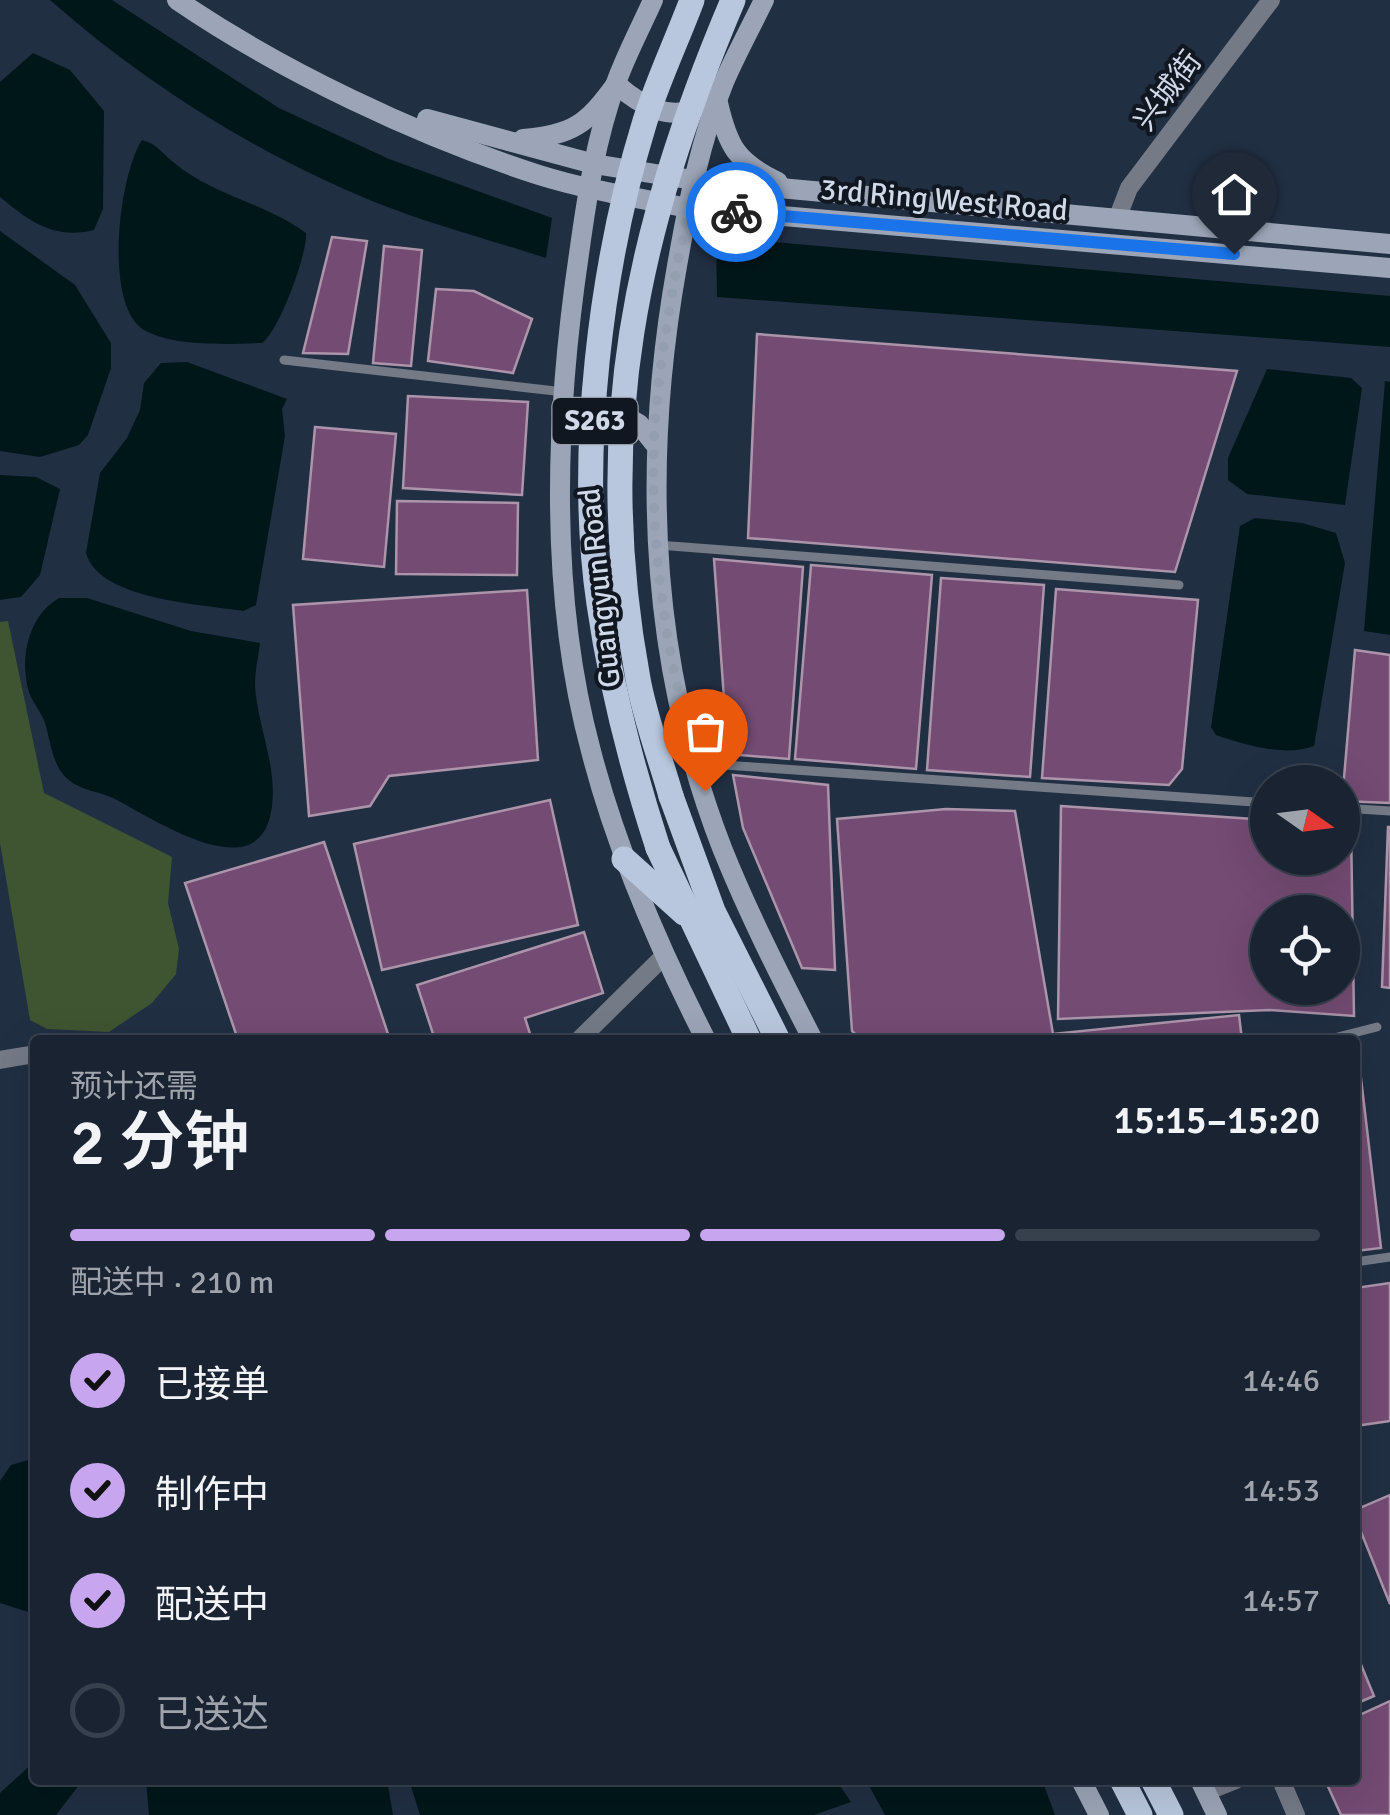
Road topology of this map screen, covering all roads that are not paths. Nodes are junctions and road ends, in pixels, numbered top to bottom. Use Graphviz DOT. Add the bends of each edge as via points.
graph roads {
  1 [pos="177,0"];
  2 [pos="196,0"];
  3 [pos="653,0"];
  4 [pos="692,0"];
  5 [pos="732,0"];
  6 [pos="764,0"];
  7 [pos="1270,0"];
  8 [pos="616,84"];
  9 [pos="721,93"];
  10 [pos="507,140"];
  11 [pos="594,164"];
  12 [pos="693,180"];
  13 [pos="588,188"];
  14 [pos="793,189"];
  15 [pos="688,208"];
  16 [pos="1117,219"];
  17 [pos="1390,244"];
  18 [pos="1390,268"];
  19 [pos="284,360"];
  20 [pos="564,392"];
  21 [pos="562,436"];
  22 [pos="654,443"];
  23 [pos="656,545"];
  24 [pos="1179,585"];
  25 [pos="696,762"];
  26 [pos="1250,801"];
  27 [pos="1360,809"];
  28 [pos="1390,811"];
  29 [pos="624,859"];
  30 [pos="691,920"];
  31 [pos="665,955"];
  32 [pos="1377,1027"];
  33 [pos="584,1035"];
  34 [pos="704,1035"];
  35 [pos="747,1035"];
  36 [pos="775,1035"];
  37 [pos="811,1035"];
  38 [pos="1346,1035"];
  39 [pos="30,1055"];
  40 [pos="0,1060"];
  41 [pos="1390,1256"];
  42 [pos="1360,1261"];
  43 [pos="1083,1785"];
  44 [pos="1125,1785"];
  45 [pos="1156,1785"];
  46 [pos="1283,1785"];
  47 [pos="1203,1786"];
  48 [pos="1098,1815"];
  49 [pos="1140,1815"];
  50 [pos="1171,1815"];
  51 [pos="1217,1815"];
  52 [pos="1296,1815"];
  1 -- 13 [label="main road, 3rd Ring West Road" via="366,108"];
  2 -- 10 [label="main road, 3rd Ring West Road" via="371,98"];
  3 -- 8 [label="main road, Guangyun Road / S263"];
  4 -- 30 [label="main road, S263, bridge" via="646,120 612,258 597,369 592,500 598,602 630,763"];
  5 -- 36 [label="main road, Guangyun Road / S263, bridge" via="652,221 623,375 620,505 638,681 671,796 713,912"];
  6 -- 9 [label="main road, S263"];
  7 -- 16 [label="street, 兴城街" via="1128,188"];
  8 -- 9 [label="main road" via="639,103 672,114"];
  8 -- 10 [label="main road" via="592,118 558,136"];
  8 -- 11 [label="main road, Guangyun Road / S263"];
  9 -- 12 [label="main road, S263"];
  9 -- 14 [label="main road" via="727,142 753,170"];
  10 -- 11 [label="main road, 3rd Ring West Road"];
  11 -- 12 [label="main road, 3rd Ring West Road"];
  11 -- 13 [label="main road, Guangyun Road / S263"];
  12 -- 14 [label="main road, 3rd Ring West Road"];
  12 -- 15 [label="main road, S263"];
  13 -- 15 [label="main road, 3rd Ring West Road"];
  13 -- 20 [label="main road, Guangyun Road / S263"];
  14 -- 16 [label="main road, 3rd Ring West Road"];
  15 -- 18 [label="main road, 3rd Ring West Road"];
  15 -- 22 [label="main road, S263"];
  16 -- 17 [label="main road, 3rd Ring West Road"];
  19 -- 20 [label="lane"];
  20 -- 21 [label="main road, Guangyun Road / S263"];
  21 -- 22 [label="main road" via="580,415 612,408 640,424"];
  21 -- 29 [label="main road, Guangyun Road / S263" via="573,662 590,750"];
  22 -- 23 [label="main road, S263"];
  23 -- 24 [label="lane"];
  23 -- 25 [label="main road, S263" via="668,648"];
  25 -- 26 [label="lane"];
  25 -- 37 [label="main road, S263" via="722,847"];
  27 -- 28 [label="lane"];
  29 -- 30 [label="main road"];
  29 -- 31 [label="main road, Guangyun Road / S263"];
  30 -- 35 [label="main road, S263"];
  31 -- 33 [label="street"];
  31 -- 34 [label="main road, Guangyun Road / S263"];
  32 -- 38 [label="lane"];
  39 -- 40 [label="street"];
  41 -- 42 [label="lane"];
  43 -- 48 [label="main road"];
  44 -- 49 [label="main road"];
  45 -- 50 [label="main road"];
  46 -- 52 [label="street"];
  47 -- 51 [label="main road"];
}
